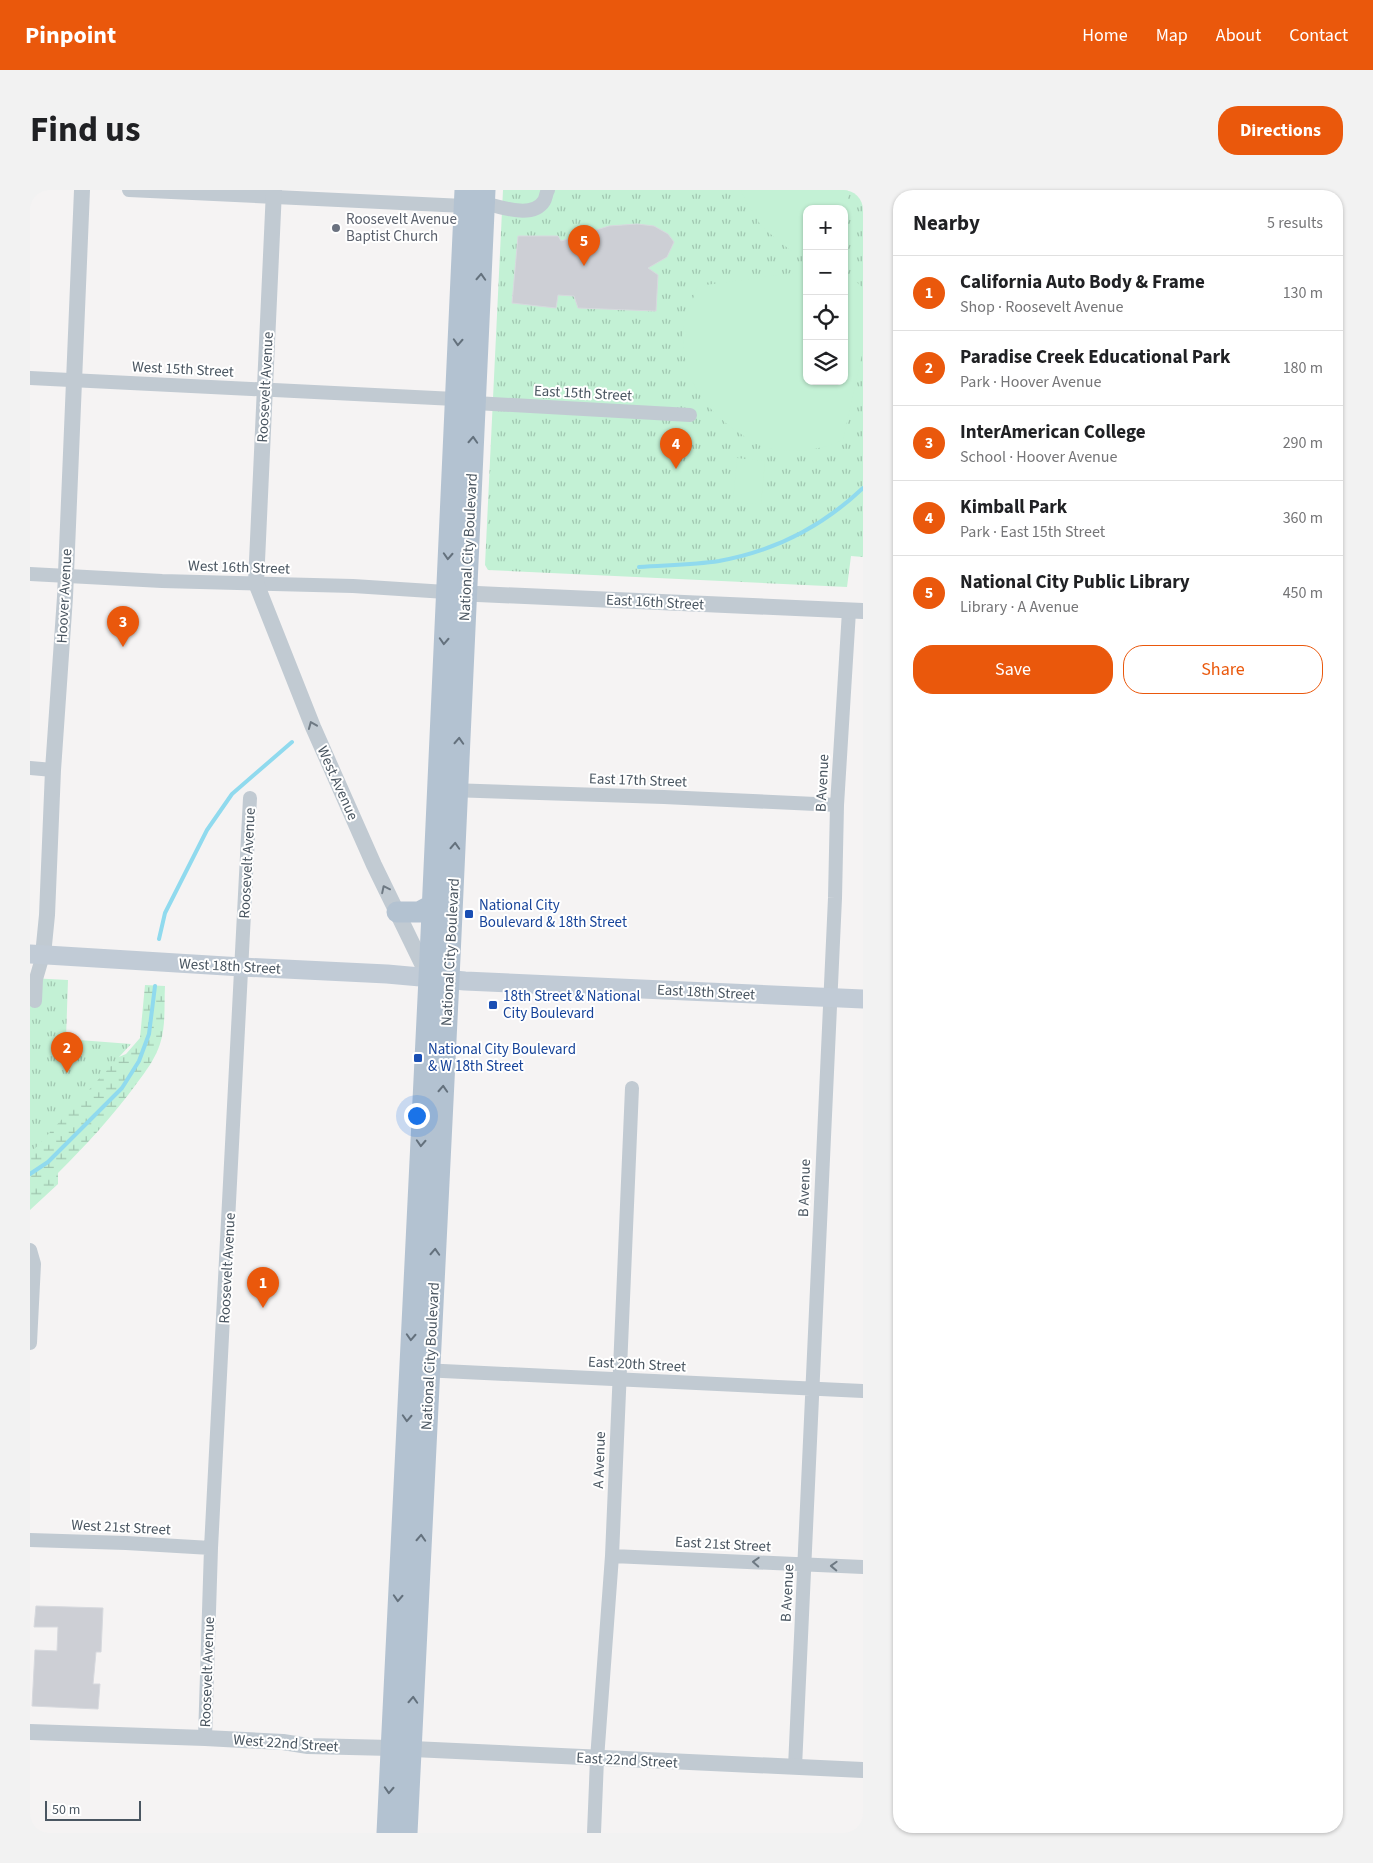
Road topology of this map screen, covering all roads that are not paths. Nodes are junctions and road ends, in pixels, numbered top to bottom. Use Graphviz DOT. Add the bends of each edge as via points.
graph roads {
  1 [pos="82,190"];
  2 [pos="129,190"];
  3 [pos="548,190"];
  4 [pos="274,193"];
  5 [pos="474,196"];
  6 [pos="30,378"];
  7 [pos="74,380"];
  8 [pos="265,390"];
  9 [pos="465,401"];
  10 [pos="690,415"];
  11 [pos="30,574"];
  12 [pos="66,576"];
  13 [pos="256,583"];
  14 [pos="456,593"];
  15 [pos="856,611"];
  16 [pos="30,768"];
  17 [pos="53,770"];
  18 [pos="447,790"];
  19 [pos="250,798"];
  20 [pos="837,805"];
  21 [pos="432,905"];
  22 [pos="397,912"];
  23 [pos="36,954"];
  24 [pos="242,967"];
  25 [pos="439,978"];
  26 [pos="829,998"];
  27 [pos="863,999"];
  28 [pos="35,1001"];
  29 [pos="632,1088"];
  30 [pos="30,1250"];
  31 [pos="30,1343"];
  32 [pos="419,1370"];
  33 [pos="618,1379"];
  34 [pos="812,1390"];
  35 [pos="863,1392"];
  36 [pos="30,1540"];
  37 [pos="211,1548"];
  38 [pos="612,1556"];
  39 [pos="805,1565"];
  40 [pos="863,1567"];
  41 [pos="30,1732"];
  42 [pos="205,1738"];
  43 [pos="401,1748"];
  44 [pos="597,1759"];
  45 [pos="795,1767"];
  46 [pos="863,1770"];
  47 [pos="387,1833"];
  48 [pos="407,1833"];
  49 [pos="594,1833"];
  1 -- 7 [label="street, Hoover Avenue"];
  2 -- 4 [label="street"];
  3 -- 5 [label="street" via="543,202 531,211 507,209"];
  4 -- 5 [label="street"];
  4 -- 8 [label="street, Roosevelt Avenue"];
  5 -- 9 [label="main road, National City Boulevard"];
  6 -- 7 [label="street, West 15th Street"];
  7 -- 8 [label="street, West 15th Street"];
  7 -- 12 [label="street, Hoover Avenue"];
  8 -- 9 [label="street, West 15th Street"];
  8 -- 13 [label="street, Roosevelt Avenue"];
  9 -- 10 [label="street, East 15th Street"];
  9 -- 14 [label="main road, National City Boulevard"];
  11 -- 12 [label="street, West 16th Street"];
  12 -- 13 [label="street, West 16th Street"];
  12 -- 17 [label="street, Hoover Avenue"];
  13 -- 14 [label="street, West 16th Street"];
  22 -- 13 [label="street, West Avenue, one-way" via="313,727"];
  14 -- 15 [label="street, East 16th Street"];
  14 -- 18 [label="main road, National City Boulevard"];
  15 -- 20 [label="street, B Avenue"];
  16 -- 17 [label="street"];
  17 -- 23 [label="street, Hoover Avenue" via="47,915"];
  18 -- 20 [label="street, East 17th Street"];
  18 -- 21 [label="main road, National City Boulevard"];
  25 -- 18 [label="main road, National City Boulevard, one-way"];
  19 -- 24 [label="street, Roosevelt Avenue"];
  20 -- 26 [label="street, B Avenue"];
  21 -- 22 [label="main road" via="419,912"];
  21 -- 25 [label="main road, National City Boulevard"];
  22 -- 25 [label="street, West Avenue"];
  23 -- 24 [label="main road, West 18th Street"];
  23 -- 28 [label="street, Hoover Avenue"];
  24 -- 25 [label="main road, West 18th Street"];
  24 -- 37 [label="street, Roosevelt Avenue"];
  25 -- 26 [label="main road, East 18th Street"];
  25 -- 32 [label="main road, National City Boulevard"];
  26 -- 27 [label="main road, East 18th Street"];
  26 -- 34 [label="street, B Avenue"];
  29 -- 33 [label="street, A Avenue"];
  30 -- 31 [label="street" via="34,1264"];
  32 -- 33 [label="street, East 20th Street"];
  32 -- 43 [label="main road, National City Boulevard"];
  33 -- 34 [label="street, East 20th Street"];
  33 -- 38 [label="street, A Avenue"];
  34 -- 35 [label="street, East 20th Street"];
  34 -- 39 [label="street, B Avenue"];
  36 -- 37 [label="street, West 21st Street"];
  37 -- 42 [label="street, Roosevelt Avenue"];
  39 -- 38 [label="street, East 21st Street, one-way"];
  38 -- 44 [label="street, A Avenue"];
  40 -- 39 [label="street, East 21st Street, one-way"];
  39 -- 45 [label="street, B Avenue"];
  41 -- 42 [label="street, West 22nd Street"];
  42 -- 43 [label="street, West 22nd Street" via="308,1746"];
  43 -- 44 [label="street, East 22nd Street"];
  43 -- 47 [label="main road, National City Boulevard, one-way"];
  43 -- 48 [label="main road, National City Boulevard"];
  44 -- 45 [label="street, East 22nd Street"];
  44 -- 49 [label="street, A Avenue"];
  45 -- 46 [label="street, East 22nd Street"];
}
